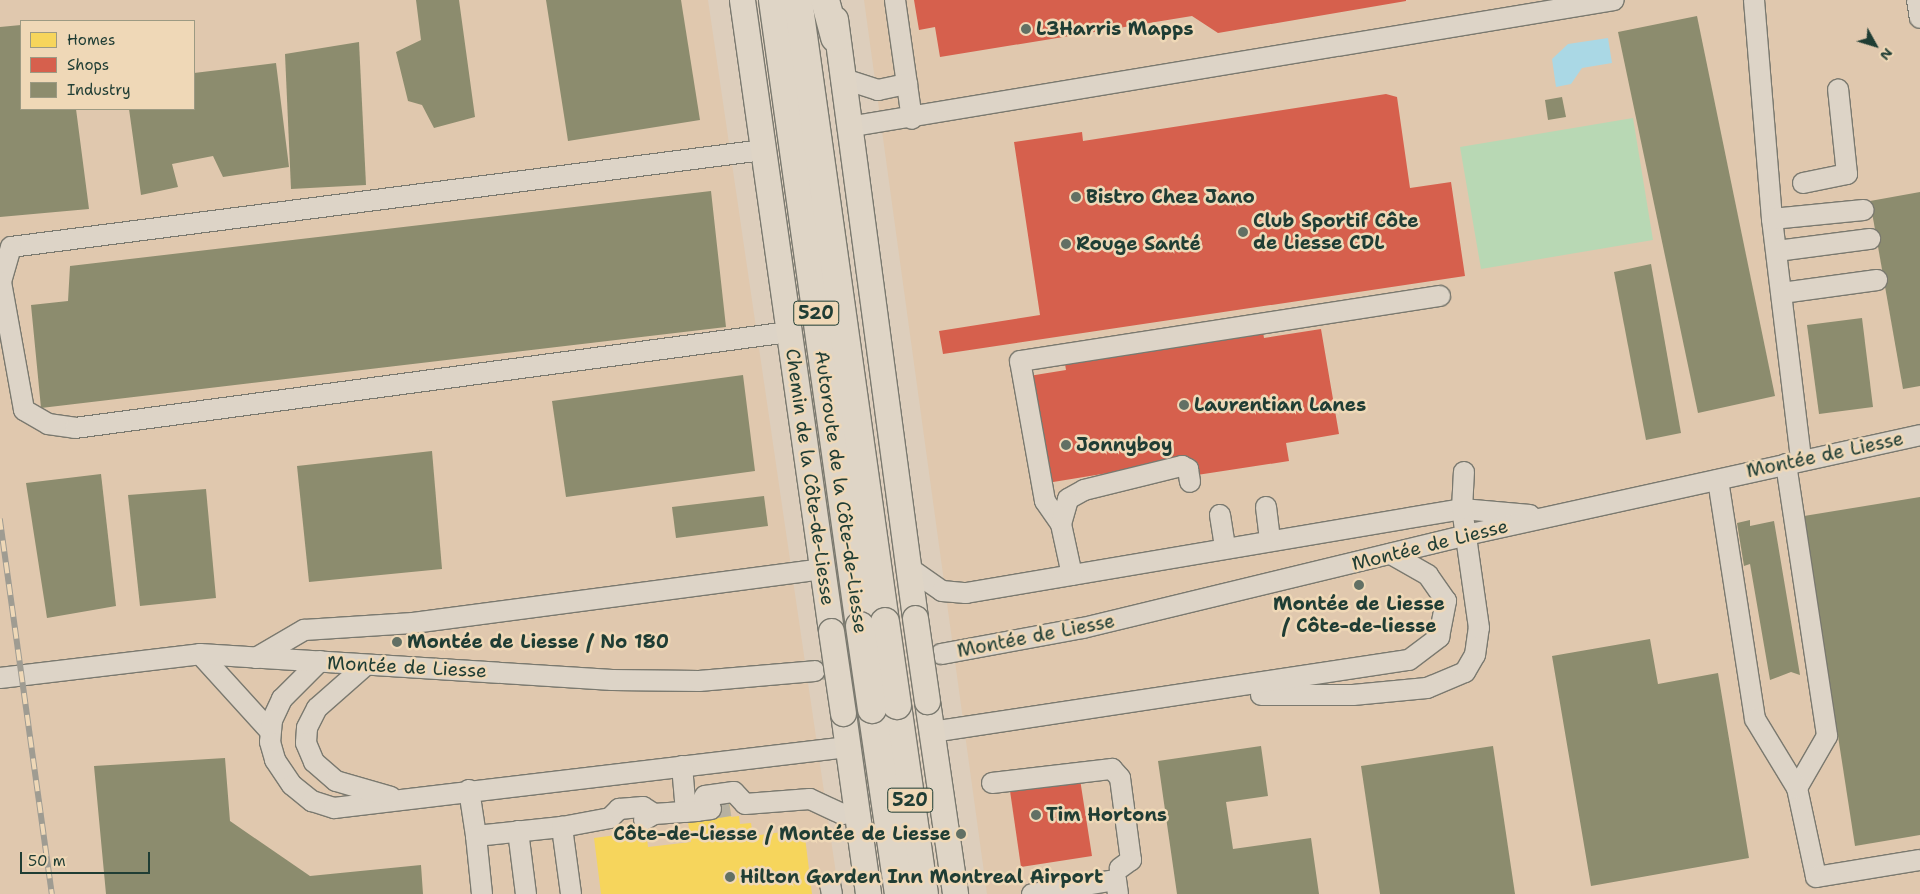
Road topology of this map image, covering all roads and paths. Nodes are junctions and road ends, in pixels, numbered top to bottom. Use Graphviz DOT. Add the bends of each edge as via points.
graph roads {
  1 [pos="742,0"];
  2 [pos="773,0"];
  3 [pos="798,0"];
  4 [pos="825,0"];
  5 [pos="834,0"];
  6 [pos="895,0"];
  7 [pos="1614,0"];
  8 [pos="1754,0"];
  9 [pos="1917,0"];
  10 [pos="1920,18"];
  11 [pos="835,38"];
  12 [pos="841,78"];
  13 [pos="907,84"];
  14 [pos="1838,90"];
  15 [pos="912,119"];
  16 [pos="848,127"];
  17 [pos="763,150"];
  18 [pos="1803,184"];
  19 [pos="1864,210"];
  20 [pos="1772,219"];
  21 [pos="1870,239"];
  22 [pos="1777,251"];
  23 [pos="1877,280"];
  24 [pos="1782,294"];
  25 [pos="1440,296"];
  26 [pos="789,332"];
  27 [pos="1920,435"];
  28 [pos="1794,462"];
  29 [pos="1464,472"];
  30 [pos="1718,480"];
  31 [pos="1190,482"];
  32 [pos="1266,507"];
  33 [pos="1462,509"];
  34 [pos="1220,516"];
  35 [pos="1549,516"];
  36 [pos="1061,524"];
  37 [pos="1466,535"];
  38 [pos="1270,541"];
  39 [pos="1225,548"];
  40 [pos="1391,554"];
  41 [pos="909,568"];
  42 [pos="822,569"];
  43 [pos="1072,575"];
  44 [pos="873,624"];
  45 [pos="200,654"];
  46 [pos="940,654"];
  47 [pos="256,658"];
  48 [pos="320,661"];
  49 [pos="366,665"];
  50 [pos="815,671"];
  51 [pos="0,678"];
  52 [pos="1202,695"];
  53 [pos="885,707"];
  54 [pos="270,731"];
  55 [pos="932,732"];
  56 [pos="848,747"];
  57 [pos="682,766"];
  58 [pos="992,783"];
  59 [pos="1797,788"];
  60 [pos="469,790"];
  61 [pos="396,798"];
  62 [pos="714,808"];
  63 [pos="857,812"];
  64 [pos="562,827"];
  65 [pos="518,831"];
  66 [pos="476,836"];
  67 [pos="1920,860"];
  68 [pos="1120,868"];
  69 [pos="482,894"];
  70 [pos="526,894"];
  71 [pos="570,894"];
  72 [pos="868,894"];
  73 [pos="899,894"];
  74 [pos="924,894"];
  75 [pos="955,894"];
  76 [pos="1032,894"];
  77 [pos="1118,894"];
  1 -- 17 [label="main road, Chemin de la Côte-de-Liesse"];
  2 -- 44 [label="highway, Autoroute de la Côte-de-Liesse / 520"];
  3 -- 44 [label="highway, Autoroute de la Côte-de-Liesse / 520"];
  4 -- 11 [label="highway"];
  5 -- 11 [label="main road"];
  6 -- 13 [label="street"];
  7 -- 15 [label="street"];
  8 -- 20 [label="street"];
  9 -- 10 [label="street"];
  11 -- 12 [label="main road"];
  12 -- 13 [label="street" via="878,90"];
  12 -- 16 [label="main road"];
  13 -- 15 [label="street"];
  14 -- 18 [label="street" via="1847,174"];
  15 -- 16 [label="street"];
  16 -- 41 [label="main road"];
  17 -- 26 [label="main road, Chemin de la Côte-de-Liesse"];
  17 -- 26 [label="street" via="11,247 1,282 24,410 48,424 75,428"];
  19 -- 20 [label="street"];
  20 -- 22 [label="street"];
  21 -- 22 [label="street"];
  22 -- 24 [label="street"];
  23 -- 24 [label="street"];
  24 -- 28 [label="street"];
  25 -- 36 [label="street" via="1020,361 1045,501"];
  26 -- 42 [label="main road, Chemin de la Côte-de-Liesse"];
  27 -- 28 [label="street, Montée de Liesse"];
  28 -- 30 [label="street, Montée de Liesse"];
  28 -- 59 [label="street" via="1827,736"];
  29 -- 33 [label="street"];
  30 -- 35 [label="street, Montée de Liesse"];
  30 -- 59 [label="street" via="1755,719"];
  31 -- 36 [label="street" via="1188,469 1182,466 1084,490 1068,499 1061,512"];
  32 -- 38 [label="street"];
  33 -- 35 [label="street"];
  33 -- 37 [label="street"];
  33 -- 38 [label="street"];
  34 -- 39 [label="street"];
  35 -- 37 [label="street, Montée de Liesse"];
  36 -- 43 [label="street"];
  37 -- 40 [label="street, Montée de Liesse"];
  37 -- 52 [label="street" via="1478,638 1473,661 1454,680 1433,687 1353,696"];
  38 -- 39 [label="street"];
  39 -- 43 [label="street"];
  40 -- 46 [label="street, Montée de Liesse" via="1093,626"];
  40 -- 52 [label="street" via="1428,575 1443,593 1445,622 1428,649 1386,667"];
  41 -- 43 [label="street" via="953,593"];
  41 -- 55 [label="main road, bridge"];
  42 -- 47 [label="street" via="413,623 296,632"];
  42 -- 56 [label="main road, Chemin de la Côte-de-Liesse, bridge"];
  44 -- 53 [label="highway, Autoroute de la Côte-de-Liesse / 520, bridge"];
  45 -- 47 [label="street, Montée de Liesse"];
  45 -- 51 [label="street, Montée de Liesse"];
  45 -- 54 [label="street"];
  47 -- 48 [label="street, Montée de Liesse"];
  48 -- 49 [label="street, Montée de Liesse"];
  48 -- 54 [label="street" via="282,699"];
  49 -- 50 [label="street, Montée de Liesse" via="670,681"];
  49 -- 61 [label="street" via="314,712 307,728 307,748 317,766 336,781"];
  52 -- 55 [label="street"];
  53 -- 73 [label="highway, Autoroute de la Côte-de-Liesse / 520"];
  53 -- 74 [label="highway, Autoroute de la Côte-de-Liesse / 520"];
  54 -- 61 [label="street" via="272,754 280,769 312,801 348,809"];
  55 -- 75 [label="main road"];
  56 -- 57 [label="street"];
  56 -- 63 [label="main road, Chemin de la Côte-de-Liesse"];
  57 -- 60 [label="street"];
  57 -- 62 [label="street"];
  58 -- 68 [label="street" via="1112,769 1120,778 1131,860"];
  59 -- 67 [label="street" via="1816,877"];
  60 -- 61 [label="street"];
  60 -- 66 [label="street"];
  62 -- 63 [label="street" via="810,798 842,814"];
  62 -- 64 [label="street" via="654,814 620,824 610,818"];
  63 -- 72 [label="main road, Chemin de la Côte-de-Liesse"];
  64 -- 65 [label="street"];
  64 -- 71 [label="street"];
  65 -- 66 [label="street"];
  65 -- 70 [label="street"];
  66 -- 69 [label="street"];
  76 -- 77 [label="street" via="1116,880"];
}
